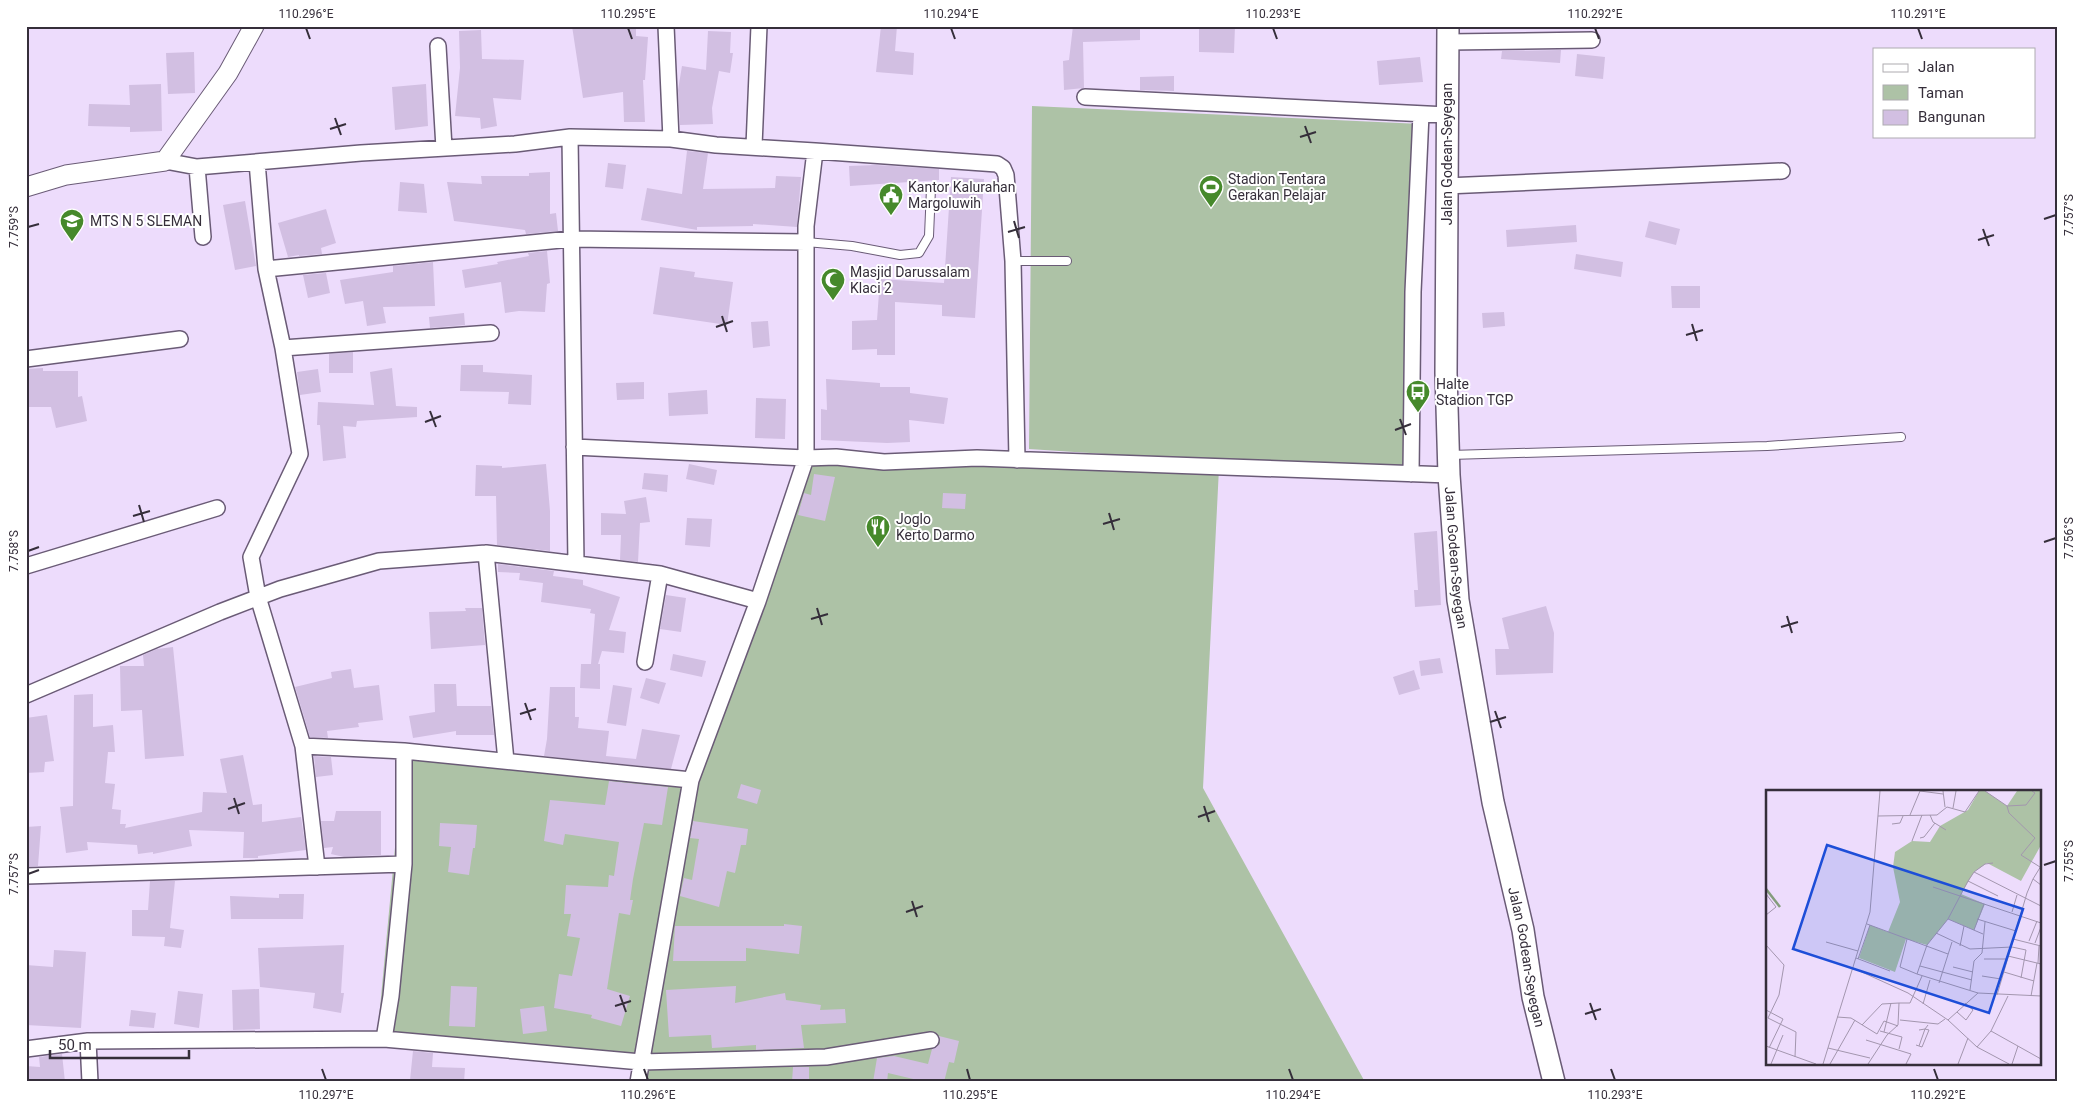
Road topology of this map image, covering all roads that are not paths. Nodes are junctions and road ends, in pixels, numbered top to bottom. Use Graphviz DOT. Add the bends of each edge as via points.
graph roads {
  1 [pos="254,26"];
  2 [pos="666,26"];
  3 [pos="759,26"];
  4 [pos="1448,34"];
  5 [pos="1592,40"];
  6 [pos="438,46"];
  7 [pos="1084,97"];
  8 [pos="1422,114"];
  9 [pos="1447,115"];
  10 [pos="570,137"];
  11 [pos="672,139"];
  12 [pos="754,146"];
  13 [pos="444,148"];
  14 [pos="815,151"];
  15 [pos="165,161"];
  16 [pos="257,162"];
  17 [pos="197,167"];
  18 [pos="1782,171"];
  19 [pos="1446,186"];
  20 [pos="26,187"];
  21 [pos="931,188"];
  22 [pos="203,237"];
  23 [pos="571,239"];
  24 [pos="806,242"];
  25 [pos="1013,261"];
  26 [pos="1067,262"];
  27 [pos="266,269"];
  28 [pos="491,333"];
  29 [pos="180,340"];
  30 [pos="282,348"];
  31 [pos="26,359"];
  32 [pos="1901,437"];
  33 [pos="574,447"];
  34 [pos="806,458"];
  35 [pos="1017,460"];
  36 [pos="1448,465"];
  37 [pos="1411,474"];
  38 [pos="217,508"];
  39 [pos="486,553"];
  40 [pos="576,563"];
  41 [pos="26,566"];
  42 [pos="660,574"];
  43 [pos="258,597"];
  44 [pos="758,601"];
  45 [pos="645,662"];
  46 [pos="26,695"];
  47 [pos="303,746"];
  48 [pos="404,751"];
  49 [pos="506,761"];
  50 [pos="692,780"];
  51 [pos="404,864"];
  52 [pos="317,867"];
  53 [pos="26,876"];
  54 [pos="384,1039"];
  55 [pos="931,1040"];
  56 [pos="88,1041"];
  57 [pos="26,1049"];
  58 [pos="641,1062"];
  59 [pos="90,1082"];
  60 [pos="638,1082"];
  61 [pos="1554,1082"];
  1 -- 15 [label="street" via="228,73"];
  2 -- 11 [label="street"];
  3 -- 12 [label="street"];
  4 -- 5 [label="street"];
  4 -- 9 [label="main road, Jalan Godean-Seyegan"];
  6 -- 13 [label="street"];
  7 -- 8 [label="street"];
  8 -- 9 [label="street"];
  8 -- 37 [label="street" via="1413,292"];
  9 -- 19 [label="main road, Jalan Godean-Seyegan"];
  10 -- 11 [label="street"];
  10 -- 13 [label="street"];
  10 -- 23 [label="street"];
  11 -- 12 [label="street"];
  12 -- 14 [label="street"];
  13 -- 16 [label="street"];
  14 -- 24 [label="street"];
  14 -- 25 [label="street" via="997,164 1006,175"];
  15 -- 17 [label="street"];
  15 -- 20 [label="street" via="66,175"];
  16 -- 17 [label="street"];
  16 -- 27 [label="street"];
  17 -- 22 [label="street"];
  18 -- 19 [label="street"];
  19 -- 36 [label="main road, Jalan Godean-Seyegan"];
  21 -- 24 [label="lane" via="929,236 919,253 900,255"];
  23 -- 24 [label="street"];
  23 -- 27 [label="street"];
  23 -- 33 [label="street"];
  24 -- 34 [label="street"];
  25 -- 26 [label="lane"];
  25 -- 35 [label="street"];
  27 -- 30 [label="street"];
  28 -- 30 [label="street"];
  29 -- 31 [label="street"];
  30 -- 43 [label="street" via="300,454 251,557"];
  32 -- 36 [label="lane"];
  33 -- 34 [label="street"];
  33 -- 40 [label="street"];
  34 -- 35 [label="street" via="836,457 884,462 977,458"];
  34 -- 44 [label="street"];
  35 -- 37 [label="street"];
  36 -- 37 [label="street"];
  36 -- 61 [label="main road, Jalan Godean-Seyegan" via="1458,600 1493,802"];
  38 -- 41 [label="street"];
  39 -- 40 [label="street"];
  39 -- 43 [label="street" via="379,561"];
  39 -- 49 [label="street"];
  40 -- 42 [label="street"];
  42 -- 44 [label="street"];
  42 -- 45 [label="street"];
  43 -- 46 [label="street"];
  43 -- 47 [label="street"];
  44 -- 50 [label="street"];
  47 -- 48 [label="street"];
  47 -- 52 [label="street"];
  48 -- 49 [label="street"];
  48 -- 51 [label="street"];
  49 -- 50 [label="street"];
  50 -- 58 [label="street"];
  51 -- 52 [label="street"];
  51 -- 54 [label="street"];
  52 -- 53 [label="street"];
  54 -- 56 [label="street"];
  54 -- 58 [label="street"];
  55 -- 58 [label="street" via="826,1057"];
  56 -- 57 [label="street"];
  56 -- 59 [label="street"];
  58 -- 60 [label="street"];
}
